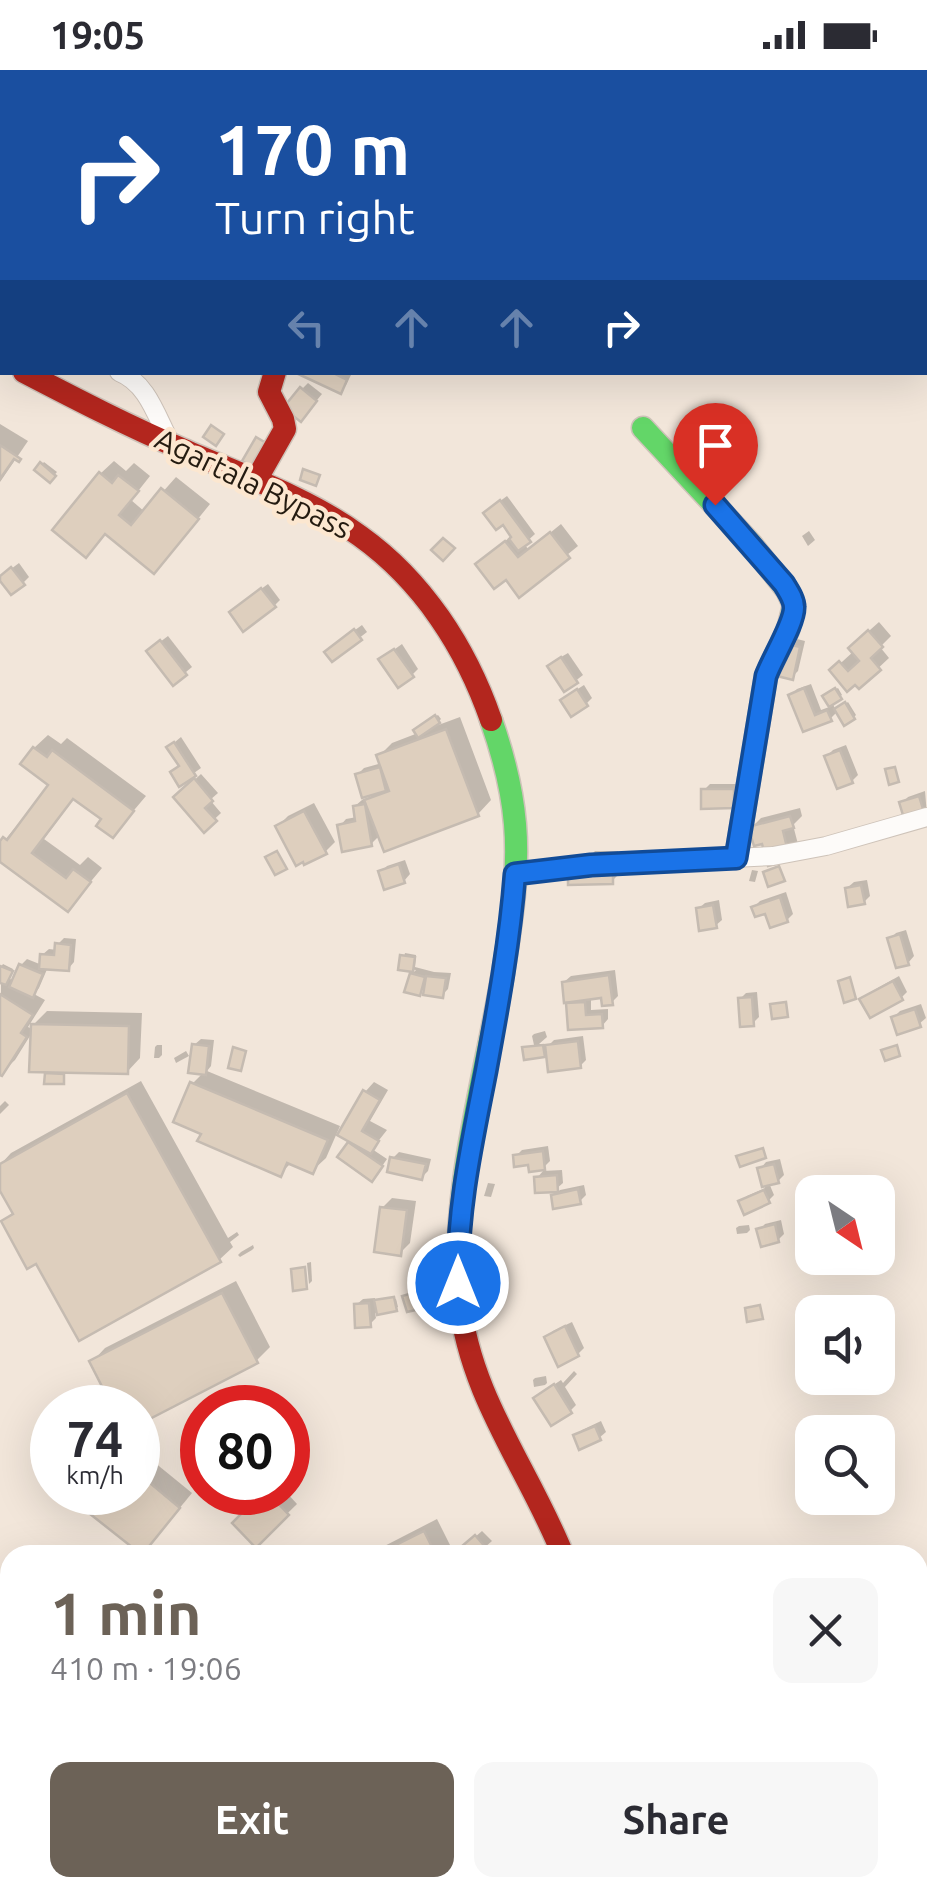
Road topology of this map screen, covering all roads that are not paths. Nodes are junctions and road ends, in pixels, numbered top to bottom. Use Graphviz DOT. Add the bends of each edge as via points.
graph roads {
  1 [pos="30,375"];
  2 [pos="126,375"];
  3 [pos="273,375"];
  4 [pos="643,428"];
  5 [pos="172,445"];
  6 [pos="255,482"];
  7 [pos="927,817"];
  8 [pos="736,858"];
  9 [pos="515,874"];
  10 [pos="559,1545"];
  1 -- 5 [label="main road, Agartala Bypass"];
  2 -- 5 [label="street" via="140,386"];
  3 -- 6 [label="main road" via="269,392 285,429"];
  4 -- 8 [label="main road" via="784,584 795,609 766,676"];
  5 -- 6 [label="main road, Agartala Bypass"];
  6 -- 9 [label="main road, Agartala Bypass" via="359,535 387,555 432,606 472,676 500,745 515,826"];
  7 -- 8 [label="street" via="826,846"];
  8 -- 9 [label="street"];
  9 -- 10 [label="main road, Agartala Bypass" via="460,1208 458,1283 462,1324 484,1395"];
}
